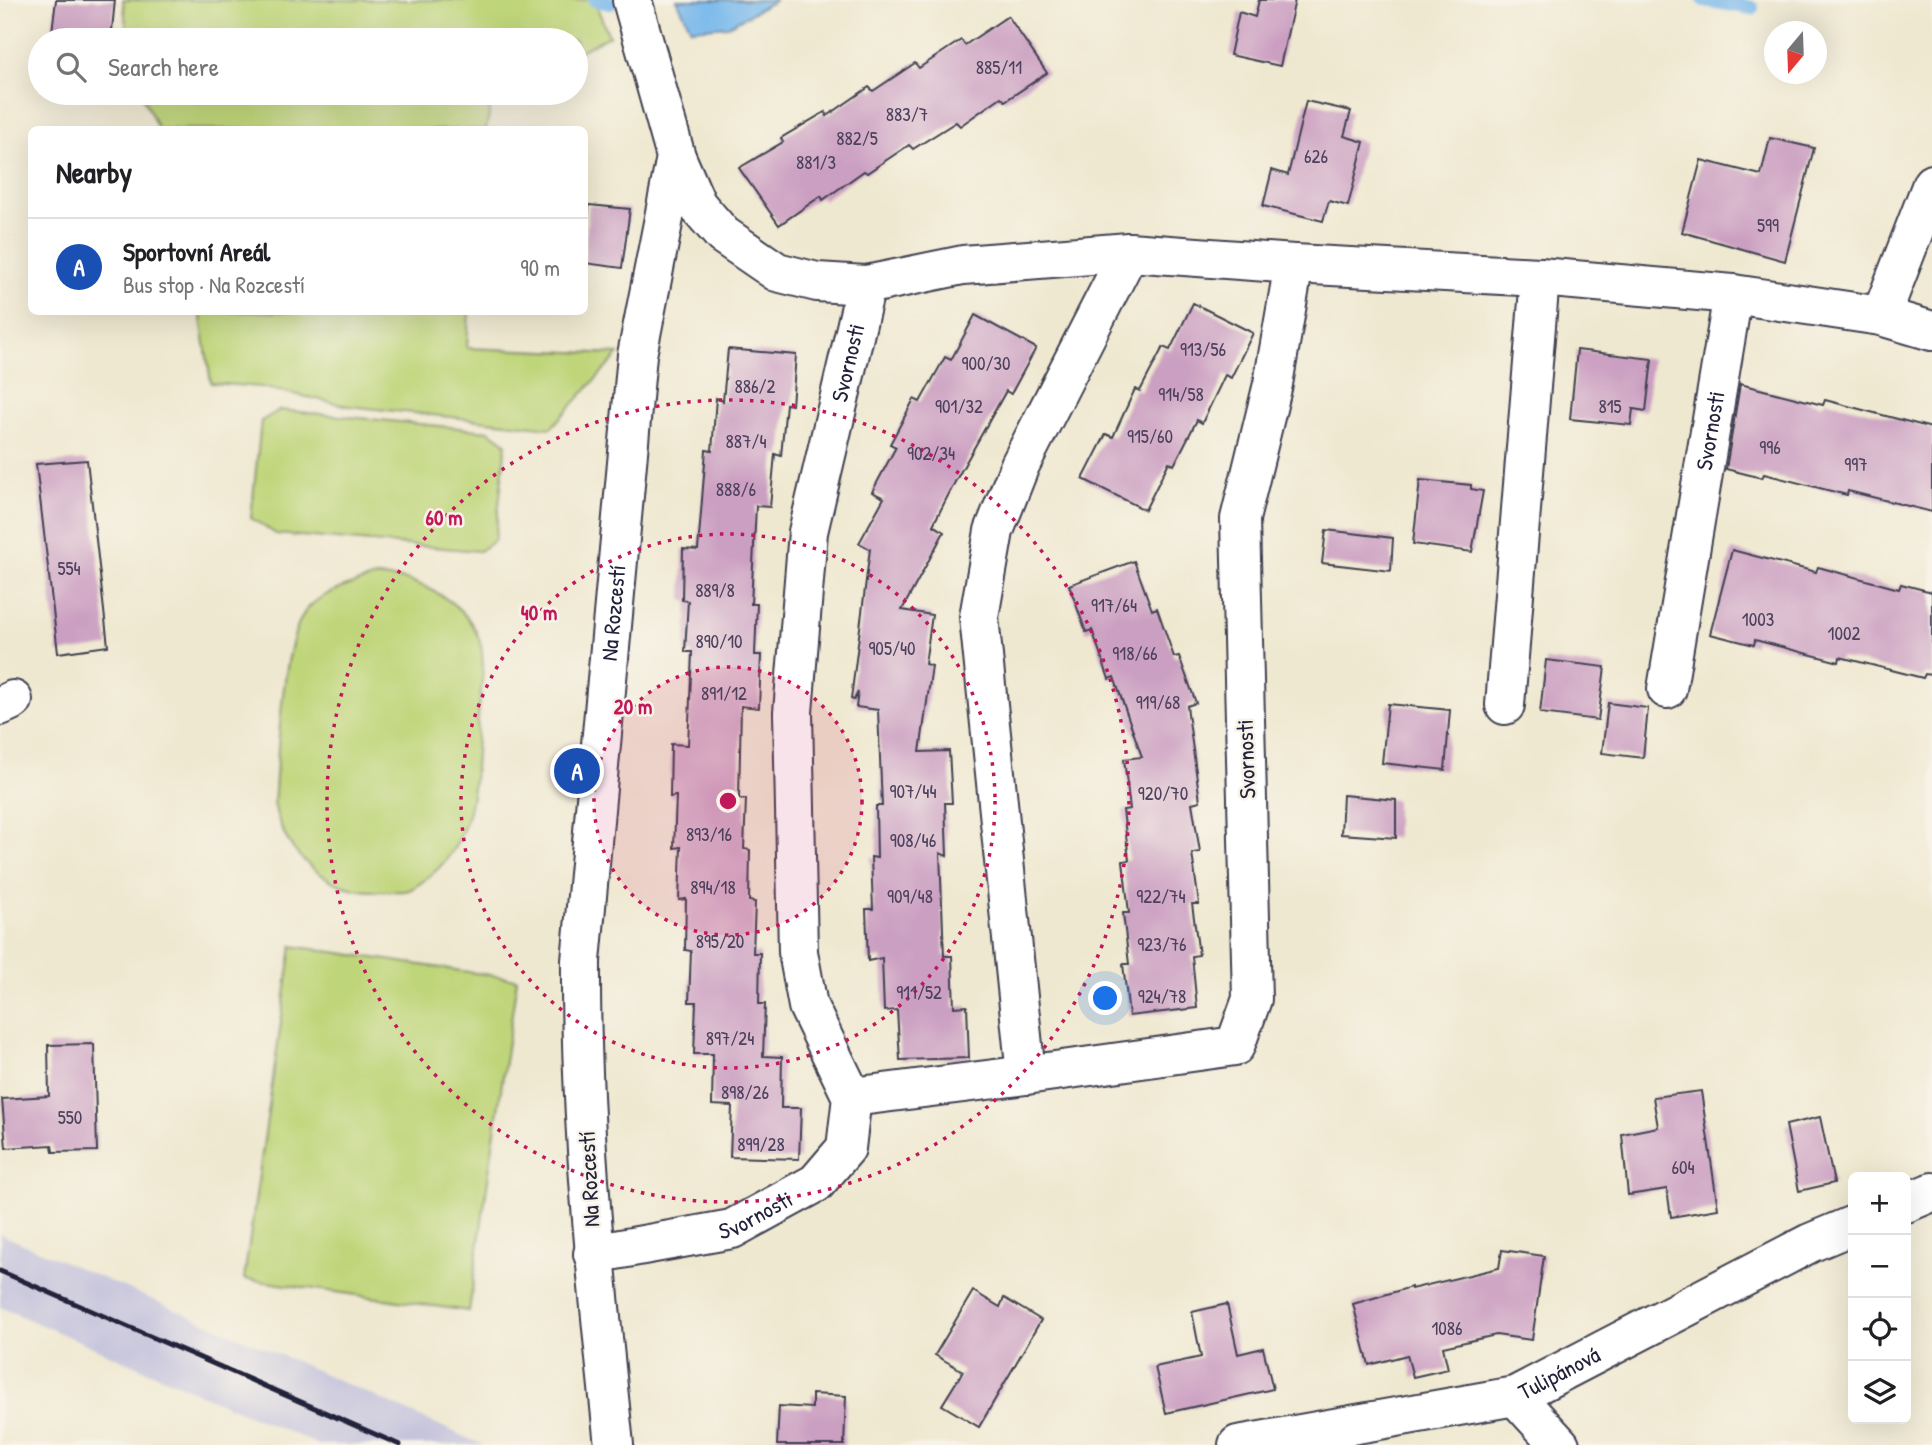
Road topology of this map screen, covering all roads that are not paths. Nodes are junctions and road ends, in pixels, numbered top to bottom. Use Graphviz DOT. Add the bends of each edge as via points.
graph roads {
  1 [pos="632,0"];
  2 [pos="676,157"];
  3 [pos="1932,184"];
  4 [pos="1129,252"];
  5 [pos="1294,264"];
  6 [pos="1540,277"];
  7 [pos="866,285"];
  8 [pos="1732,294"];
  9 [pos="1881,316"];
  10 [pos="1932,331"];
  11 [pos="1667,690"];
  12 [pos="1505,705"];
  13 [pos="1026,1075"];
  14 [pos="852,1097"];
  15 [pos="1932,1192"];
  16 [pos="1911,1201"];
  17 [pos="1848,1227"];
  18 [pos="593,1254"];
  19 [pos="1515,1396"];
  20 [pos="614,1445"];
  21 [pos="1238,1445"];
  22 [pos="1560,1445"];
  1 -- 2 [label="street, Na Rozcestí"];
  2 -- 7 [label="street" via="697,205 723,235 766,265 817,282"];
  2 -- 18 [label="street, Na Rozcestí" via="637,355 582,961 581,1039"];
  3 -- 9 [label="street"];
  4 -- 5 [label="street"];
  4 -- 7 [label="street" via="963,265"];
  4 -- 13 [label="street" via="1020,465 994,531 979,617"];
  5 -- 6 [label="street"];
  5 -- 13 [label="street, Svornosti" via="1273,384 1240,519 1252,999 1235,1046"];
  6 -- 8 [label="street"];
  6 -- 12 [label="street"];
  7 -- 14 [label="street, Svornosti" via="808,532 793,712 799,952 808,1006"];
  8 -- 9 [label="street"];
  8 -- 11 [label="street, Svornosti"];
  9 -- 10 [label="street"];
  13 -- 14 [label="street, Svornosti"];
  14 -- 18 [label="street, Svornosti" via="846,1148 816,1183 732,1229"];
  15 -- 16 [label="street"];
  17 -- 19 [label="street, Tulipánová"];
  18 -- 20 [label="street, Na Rozcestí"];
  19 -- 21 [label="street, Tulipánová"];
  19 -- 22 [label="street"];
}
